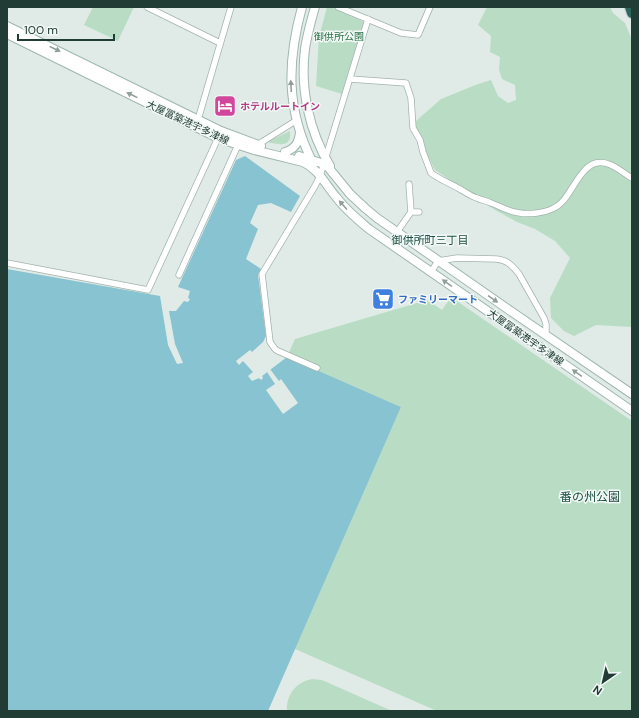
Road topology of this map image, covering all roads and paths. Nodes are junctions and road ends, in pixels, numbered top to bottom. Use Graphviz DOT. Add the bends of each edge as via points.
graph roads {
  1 [pos="147,7"];
  2 [pos="230,7"];
  3 [pos="302,7"];
  4 [pos="315,7"];
  5 [pos="338,7"];
  6 [pos="430,7"];
  7 [pos="630,7"];
  8 [pos="632,13"];
  9 [pos="368,19"];
  10 [pos="7,26"];
  11 [pos="7,34"];
  12 [pos="220,43"];
  13 [pos="350,79"];
  14 [pos="297,120"];
  15 [pos="197,123"];
  16 [pos="313,128"];
  17 [pos="300,131"];
  18 [pos="218,138"];
  19 [pos="238,145"];
  20 [pos="256,147"];
  21 [pos="284,152"];
  22 [pos="308,156"];
  23 [pos="295,160"];
  24 [pos="325,162"];
  25 [pos="320,176"];
  26 [pos="632,178"];
  27 [pos="408,184"];
  28 [pos="411,212"];
  29 [pos="419,212"];
  30 [pos="397,232"];
  31 [pos="438,261"];
  32 [pos="7,263"];
  33 [pos="431,272"];
  34 [pos="179,276"];
  35 [pos="546,335"];
  36 [pos="317,368"];
  37 [pos="598,371"];
  38 [pos="590,382"];
  39 [pos="632,394"];
  40 [pos="632,411"];
  1 -- 12 [label="street"];
  2 -- 12 [label="street"];
  14 -- 3 [label="main road, one-way" via="292,96 291,71 293,46"];
  4 -- 16 [label="main road, 大屋冨築港宇多津線" via="308,34 304,68 306,102"];
  5 -- 9 [label="street"];
  6 -- 9 [label="street" via="418,35 401,33"];
  7 -- 8 [label="highway"];
  9 -- 13 [label="street"];
  10 -- 15 [label="main road, 大屋冨築港宇多津線, one-way"];
  15 -- 11 [label="main road, 大屋冨築港宇多津線, one-way"];
  12 -- 15 [label="street"];
  13 -- 24 [label="street"];
  13 -- 26 [label="street" via="406,82 413,128 420,140 431,173 476,198 509,211 537,213 553,209 561,203 583,172 596,162 613,166"];
  14 -- 17 [label="main road"];
  14 -- 20 [label="street"];
  15 -- 18 [label="main road, 大屋冨築港宇多津線"];
  15 -- 20 [label="main road, 大屋冨築港宇多津線"];
  16 -- 22 [label="main road"];
  16 -- 24 [label="main road, 大屋冨築港宇多津線"];
  17 -- 21 [label="main road" via="296,145"];
  17 -- 22 [label="main road"];
  18 -- 19 [label="main road, 大屋冨築港宇多津線"];
  18 -- 32 [label="street" via="148,290"];
  19 -- 20 [label="main road, 大屋冨築港宇多津線"];
  19 -- 34 [label="street"];
  20 -- 21 [label="main road, 大屋冨築港宇多津線"];
  20 -- 23 [label="main road, 大屋冨築港宇多津線"];
  21 -- 22 [label="main road, 大屋冨築港宇多津線"];
  22 -- 23 [label="main road"];
  22 -- 24 [label="main road, 大屋冨築港宇多津線"];
  22 -- 25 [label="main road"];
  23 -- 25 [label="main road, 大屋冨築港宇多津線" via="308,164"];
  24 -- 25 [label="street"];
  24 -- 30 [label="main road, 大屋冨築港宇多津線" via="357,202"];
  33 -- 25 [label="main road, 大屋冨築港宇多津線, one-way" via="358,220 337,199"];
  25 -- 36 [label="street" via="262,274 272,346"];
  27 -- 28 [label="street"];
  28 -- 29 [label="street"];
  28 -- 30 [label="street"];
  30 -- 31 [label="main road, 大屋冨築港宇多津線"];
  31 -- 33 [label="street"];
  31 -- 35 [label="main road, 大屋冨築港宇多津線, one-way"];
  31 -- 35 [label="street" via="457,258 496,258 508,262 519,274 544,318"];
  38 -- 33 [label="main road, 大屋冨築港宇多津線, one-way"];
  35 -- 37 [label="main road, 大屋冨築港宇多津線"];
  37 -- 38 [label="main road"];
  37 -- 39 [label="main road, 大屋冨築港宇多津線"];
  38 -- 40 [label="main road, 大屋冨築港宇多津線"];
}
